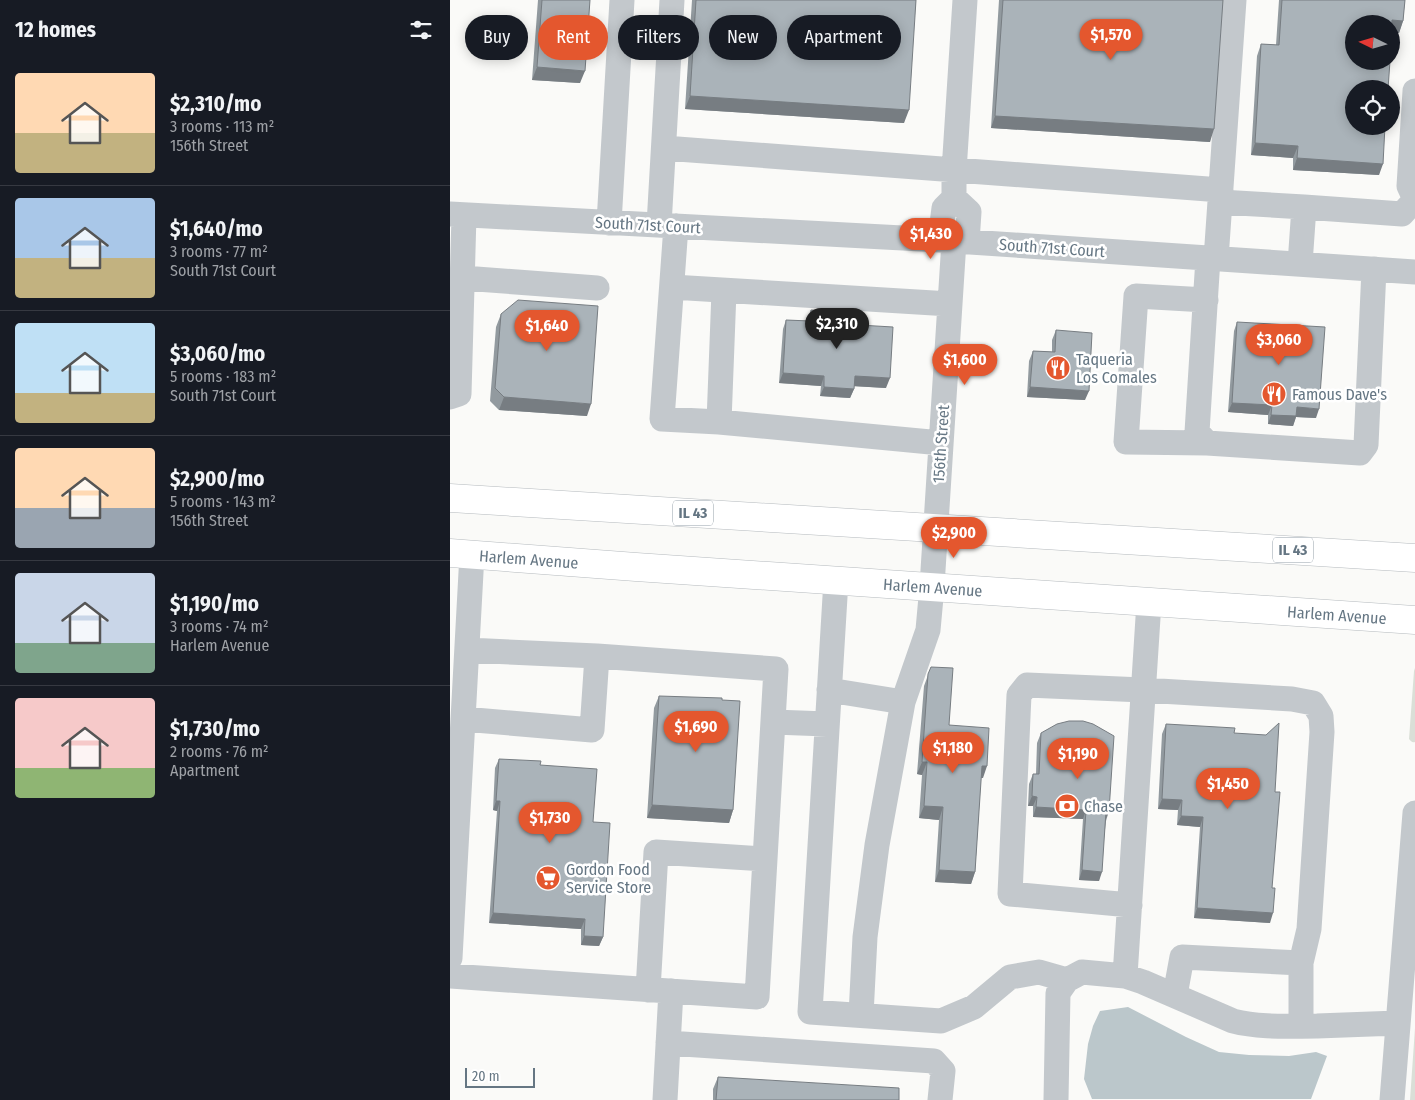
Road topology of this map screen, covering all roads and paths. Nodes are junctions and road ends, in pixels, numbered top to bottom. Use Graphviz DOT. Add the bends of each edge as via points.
graph roads {
  1 [pos="622,0"];
  2 [pos="672,0"];
  3 [pos="965,0"];
  4 [pos="1234,0"];
  5 [pos="1415,90"];
  6 [pos="664,148"];
  7 [pos="954,171"];
  8 [pos="1220,196"];
  9 [pos="1415,200"];
  10 [pos="1304,207"];
  11 [pos="457,214"];
  12 [pos="609,222"];
  13 [pos="668,226"];
  14 [pos="954,241"];
  15 [pos="1212,258"];
  16 [pos="1300,264"];
  17 [pos="1374,270"];
  18 [pos="1415,272"];
  19 [pos="463,278"];
  20 [pos="672,287"];
  21 [pos="597,288"];
  22 [pos="724,291"];
  23 [pos="1206,300"];
  24 [pos="950,304"];
  25 [pos="450,397"];
  26 [pos="719,422"];
  27 [pos="941,443"];
  28 [pos="1206,443"];
  29 [pos="450,498"];
  30 [pos="936,528"];
  31 [pos="461,554"];
  32 [pos="1415,558"];
  33 [pos="836,580"];
  34 [pos="932,586"];
  35 [pos="1149,602"];
  36 [pos="1415,620"];
  37 [pos="467,650"];
  38 [pos="597,656"];
  39 [pos="829,690"];
  40 [pos="1143,690"];
  41 [pos="903,702"];
  42 [pos="463,719"];
  43 [pos="773,722"];
  44 [pos="827,724"];
  45 [pos="1415,813"];
  46 [pos="765,859"];
  47 [pos="1412,885"];
  48 [pos="1130,905"];
  49 [pos="450,958"];
  50 [pos="1301,963"];
  51 [pos="450,976"];
  52 [pos="1125,976"];
  53 [pos="1068,980"];
  54 [pos="660,991"];
  55 [pos="1175,995"];
  56 [pos="810,1012"];
  57 [pos="861,1015"];
  58 [pos="1398,1023"];
  59 [pos="1301,1026"];
  60 [pos="668,1043"];
  61 [pos="808,1052"];
  62 [pos="665,1100"];
  63 [pos="940,1100"];
  64 [pos="1056,1100"];
  65 [pos="1392,1100"];
  1 -- 12 [label="street"];
  2 -- 6 [label="street"];
  3 -- 7 [label="street"];
  4 -- 8 [label="street"];
  5 -- 9 [label="street" via="1409,186"];
  6 -- 7 [label="street"];
  6 -- 13 [label="street"];
  7 -- 8 [label="street"];
  7 -- 14 [label="street, 156th Street" via="954,198 944,208"];
  8 -- 10 [label="street"];
  8 -- 15 [label="street"];
  9 -- 10 [label="street" via="1402,214"];
  10 -- 16 [label="street"];
  11 -- 12 [label="street, South 71st Court"];
  11 -- 19 [label="street"];
  12 -- 13 [label="street, South 71st Court"];
  13 -- 14 [label="street, South 71st Court"];
  13 -- 20 [label="street"];
  14 -- 15 [label="street, South 71st Court"];
  14 -- 24 [label="street, 156th Street"];
  15 -- 16 [label="street, South 71st Court"];
  15 -- 23 [label="street"];
  16 -- 17 [label="street, South 71st Court"];
  17 -- 18 [label="street, South 71st Court"];
  17 -- 28 [label="street" via="1366,445 1360,453"];
  19 -- 21 [label="street"];
  19 -- 25 [label="street" via="459,394"];
  20 -- 22 [label="street"];
  20 -- 26 [label="street" via="662,419"];
  22 -- 24 [label="street"];
  22 -- 26 [label="street"];
  23 -- 28 [label="street" via="1197,432"];
  23 -- 28 [label="street" via="1136,296 1126,442"];
  24 -- 27 [label="street, 156th Street"];
  26 -- 27 [label="street"];
  27 -- 30 [label="street, 156th Street"];
  29 -- 30 [label="main road, IL 43"];
  30 -- 32 [label="main road, IL 43"];
  30 -- 34 [label="street, 156th Street"];
  31 -- 33 [label="main road, Harlem Avenue"];
  31 -- 37 [label="street"];
  33 -- 34 [label="main road, Harlem Avenue"];
  33 -- 39 [label="street"];
  34 -- 35 [label="main road, Harlem Avenue"];
  34 -- 41 [label="street, 156th Street" via="928,630"];
  35 -- 36 [label="main road, Harlem Avenue"];
  35 -- 40 [label="street"];
  37 -- 38 [label="street"];
  37 -- 42 [label="street"];
  38 -- 42 [label="street" via="592,730"];
  38 -- 43 [label="street" via="776,668"];
  39 -- 41 [label="street"];
  39 -- 44 [label="street"];
  40 -- 48 [label="street"];
  40 -- 48 [label="street" via="1027,685 1019,695 1010,894"];
  40 -- 50 [label="street" via="1292,699 1313,703 1321,716 1309,929"];
  41 -- 57 [label="street, 156th Street" via="876,845 864,937"];
  42 -- 49 [label="street"];
  43 -- 44 [label="street"];
  43 -- 46 [label="street"];
  44 -- 56 [label="street"];
  45 -- 47 [label="street"];
  46 -- 54 [label="street" via="757,997"];
  46 -- 54 [label="street" via="656,852"];
  47 -- 58 [label="street"];
  48 -- 52 [label="street"];
  50 -- 55 [label="street" via="1182,957"];
  50 -- 59 [label="street"];
  51 -- 54 [label="street"];
  52 -- 53 [label="street" via="1082,972"];
  52 -- 55 [label="street"];
  53 -- 57 [label="street" via="1039,972 1010,977 974,1007 941,1021"];
  53 -- 64 [label="street" via="1058,993"];
  54 -- 60 [label="street"];
  55 -- 59 [label="street" via="1246,1025"];
  56 -- 57 [label="street"];
  56 -- 61 [label="street"];
  58 -- 59 [label="street"];
  58 -- 65 [label="street"];
  60 -- 61 [label="street"];
  60 -- 62 [label="street"];
  61 -- 63 [label="street" via="934,1060 943,1071"];
}
